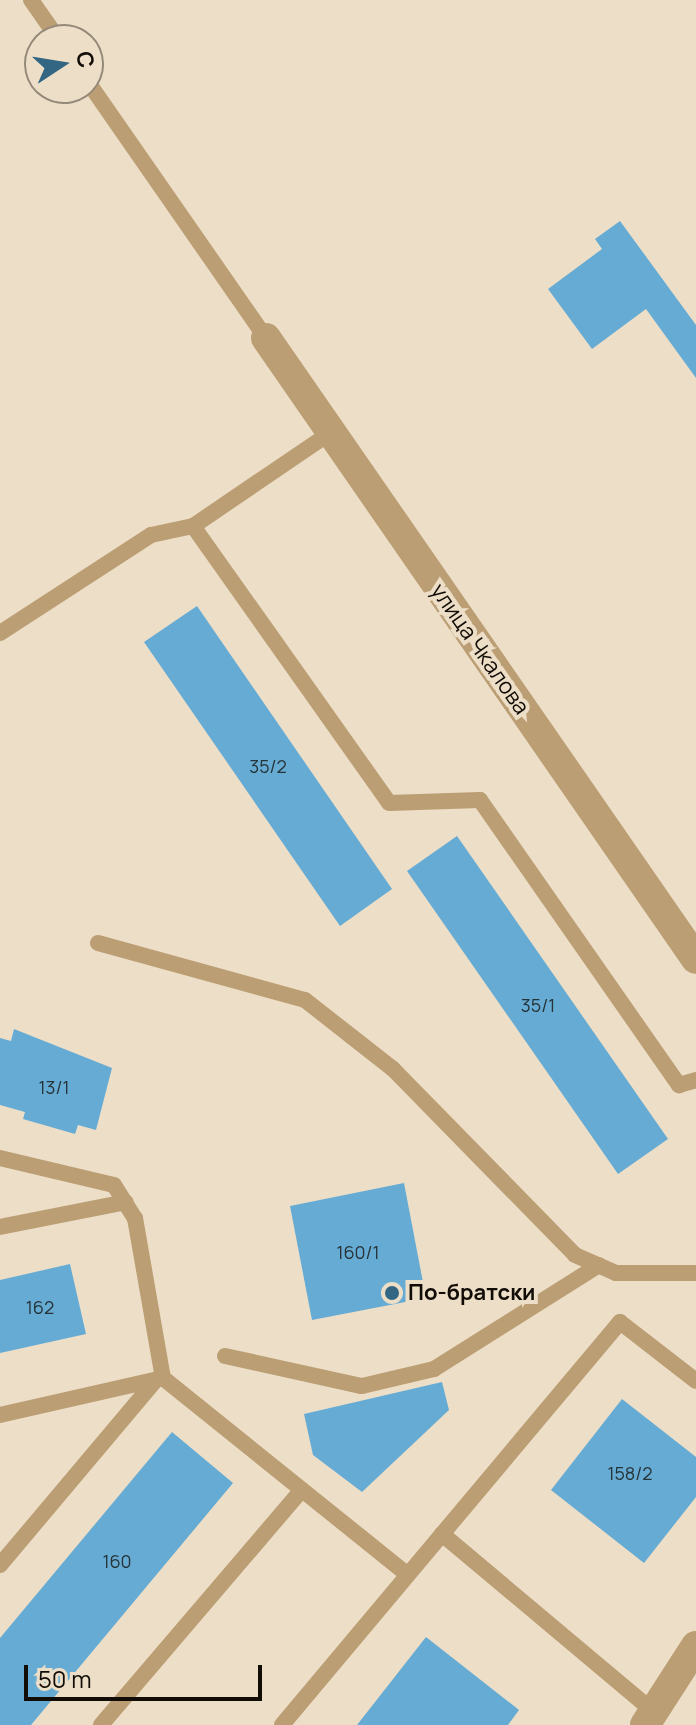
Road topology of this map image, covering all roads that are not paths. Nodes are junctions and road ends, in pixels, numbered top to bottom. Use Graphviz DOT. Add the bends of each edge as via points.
graph roads {
  1 [pos="31,0"];
  2 [pos="48,24"];
  3 [pos="103,104"];
  4 [pos="266,338"];
  5 [pos="330,433"];
  6 [pos="193,526"];
  7 [pos="0,633"];
  8 [pos="98,943"];
  9 [pos="696,959"];
  10 [pos="696,1080"];
  11 [pos="0,1158"];
  12 [pos="126,1202"];
  13 [pos="0,1227"];
  14 [pos="599,1265"];
  15 [pos="696,1273"];
  16 [pos="225,1356"];
  17 [pos="159,1379"];
  18 [pos="696,1381"];
  19 [pos="0,1415"];
  20 [pos="302,1490"];
  21 [pos="442,1534"];
  22 [pos="0,1565"];
  23 [pos="408,1575"];
  24 [pos="691,1664"];
  25 [pos="649,1718"];
  26 [pos="101,1725"];
  27 [pos="282,1725"];
  1 -- 2 [label="lane"];
  3 -- 4 [label="lane"];
  4 -- 5 [label="street, улица Чкалова"];
  5 -- 6 [label="lane"];
  5 -- 9 [label="street, улица Чкалова"];
  6 -- 7 [label="lane" via="151,535"];
  6 -- 10 [label="lane" via="389,803 480,800 679,1085"];
  8 -- 14 [label="lane" via="305,1000 393,1069 575,1255"];
  11 -- 12 [label="lane" via="114,1185"];
  12 -- 13 [label="lane"];
  12 -- 17 [label="lane" via="135,1218"];
  14 -- 15 [label="lane" via="616,1273"];
  14 -- 16 [label="lane" via="434,1369 362,1386"];
  17 -- 19 [label="lane"];
  17 -- 20 [label="lane"];
  17 -- 22 [label="lane"];
  18 -- 21 [label="lane" via="620,1322"];
  20 -- 23 [label="lane"];
  20 -- 26 [label="lane"];
  21 -- 23 [label="lane"];
  21 -- 25 [label="lane"];
  23 -- 27 [label="lane"];
  24 -- 25 [label="street"];
}
